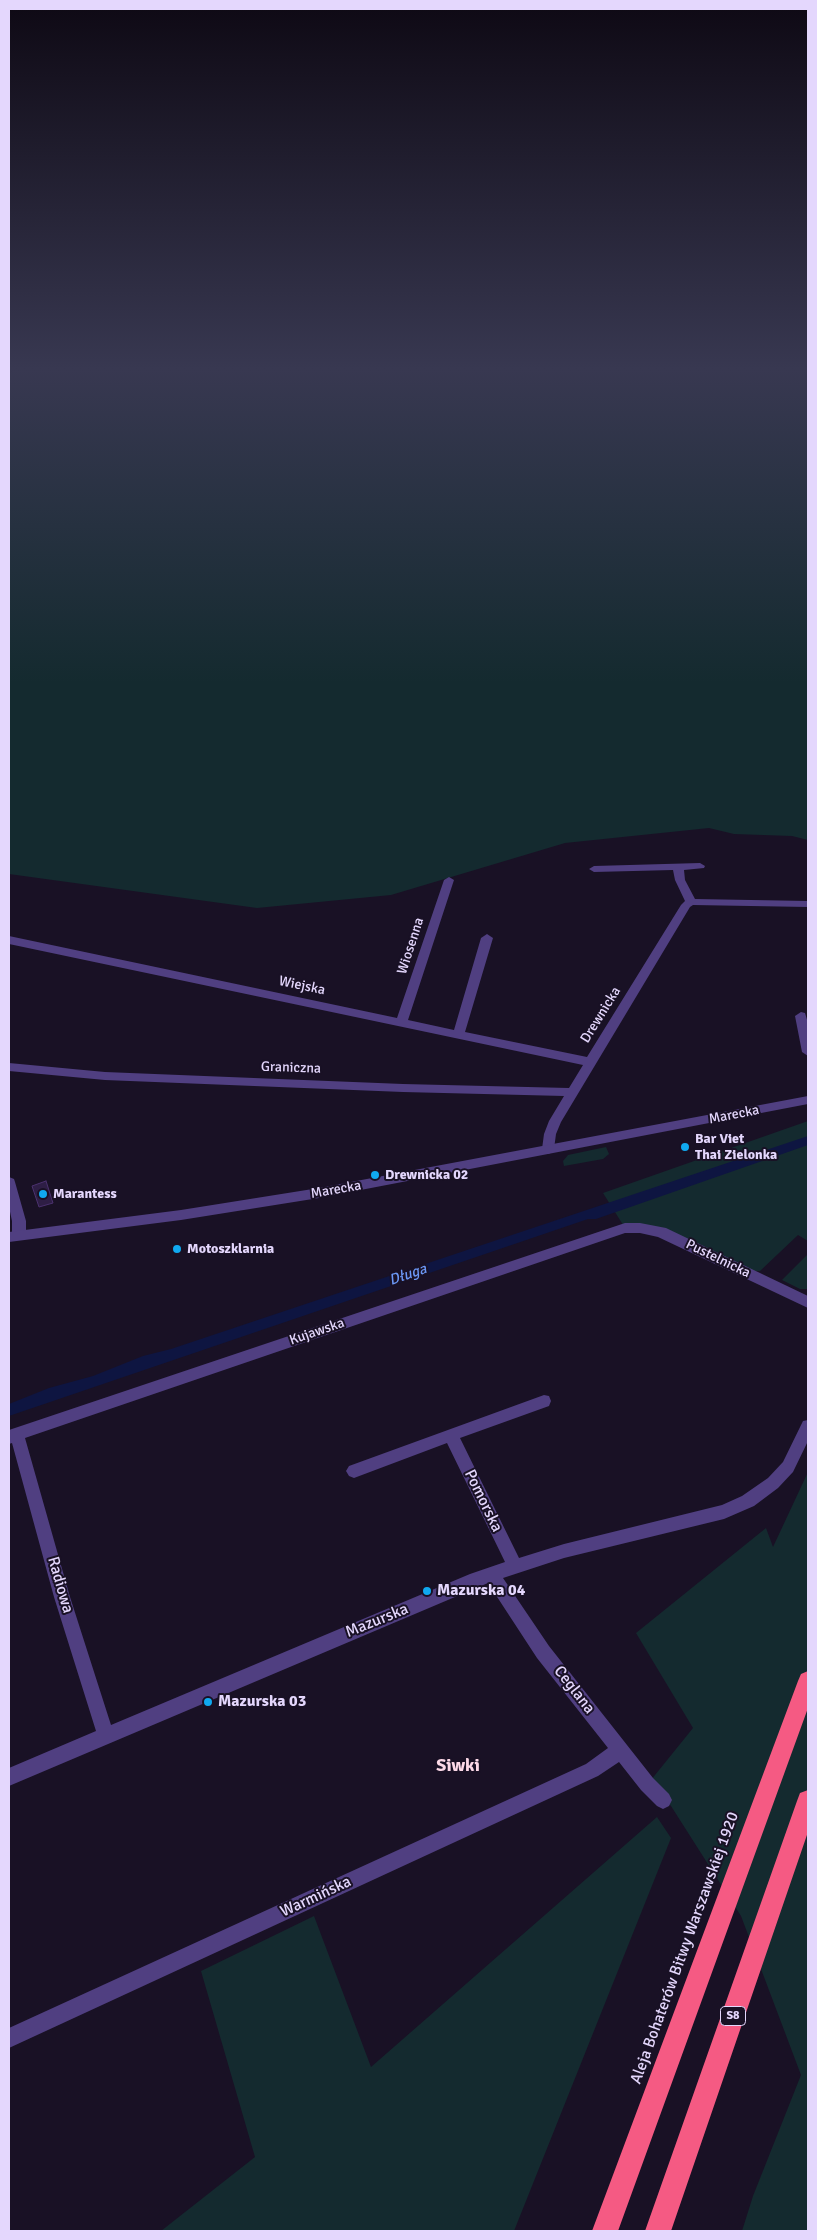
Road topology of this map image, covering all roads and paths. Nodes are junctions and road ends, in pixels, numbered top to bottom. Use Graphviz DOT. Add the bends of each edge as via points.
graph roads {
  1 [pos="678,866"];
  2 [pos="700,866"];
  3 [pos="594,869"];
  4 [pos="449,880"];
  5 [pos="690,902"];
  6 [pos="808,904"];
  7 [pos="487,938"];
  8 [pos="9,940"];
  9 [pos="801,1016"];
  10 [pos="402,1022"];
  11 [pos="459,1034"];
  12 [pos="808,1052"];
  13 [pos="590,1062"];
  14 [pos="9,1067"];
  15 [pos="572,1092"];
  16 [pos="808,1100"];
  17 [pos="548,1149"];
  18 [pos="9,1182"];
  19 [pos="626,1228"];
  20 [pos="14,1236"];
  21 [pos="808,1302"];
  22 [pos="544,1401"];
  23 [pos="808,1426"];
  24 [pos="451,1435"];
  25 [pos="13,1436"];
  26 [pos="354,1471"];
  27 [pos="515,1566"];
  28 [pos="492,1574"];
  29 [pos="808,1681"];
  30 [pos="106,1735"];
  31 [pos="621,1750"];
  32 [pos="9,1777"];
  33 [pos="664,1800"];
  34 [pos="808,1801"];
  35 [pos="9,2038"];
  36 [pos="605,2231"];
  37 [pos="658,2231"];
  1 -- 2 [label="street"];
  1 -- 3 [label="street"];
  1 -- 5 [label="street" via="680,880"];
  4 -- 10 [label="street, Wiosenna"];
  5 -- 6 [label="street"];
  5 -- 13 [label="street, Drewnicka"];
  7 -- 11 [label="street"];
  8 -- 10 [label="street, Wiejska"];
  9 -- 12 [label="street"];
  10 -- 11 [label="street, Wiejska"];
  11 -- 13 [label="street, Wiejska"];
  13 -- 15 [label="street, Drewnicka"];
  14 -- 15 [label="street, Graniczna" via="105,1076"];
  15 -- 17 [label="street, Drewnicka" via="552,1128"];
  16 -- 17 [label="street, Marecka"];
  17 -- 20 [label="street, Marecka" via="319,1193 181,1215"];
  18 -- 20 [label="street" via="19,1221"];
  19 -- 21 [label="street, Pustelnicka" via="661,1232"];
  19 -- 25 [label="street, Kujawska"];
  22 -- 24 [label="street"];
  23 -- 27 [label="street, Mazurska" via="788,1467 748,1501 724,1512"];
  24 -- 26 [label="street"];
  24 -- 27 [label="street, Pomorska"];
  25 -- 30 [label="street, Radiowa"];
  27 -- 28 [label="street, Mazurska"];
  28 -- 30 [label="street, Mazurska"];
  28 -- 31 [label="street, Ceglana" via="543,1652"];
  29 -- 36 [label="highway, Aleja Bohaterów Bitwy Warszawskiej 1920"];
  30 -- 32 [label="street, Mazurska"];
  31 -- 33 [label="street, Ceglana"];
  31 -- 35 [label="street, Warmińska" via="592,1770"];
  34 -- 37 [label="highway, S8"];
}
